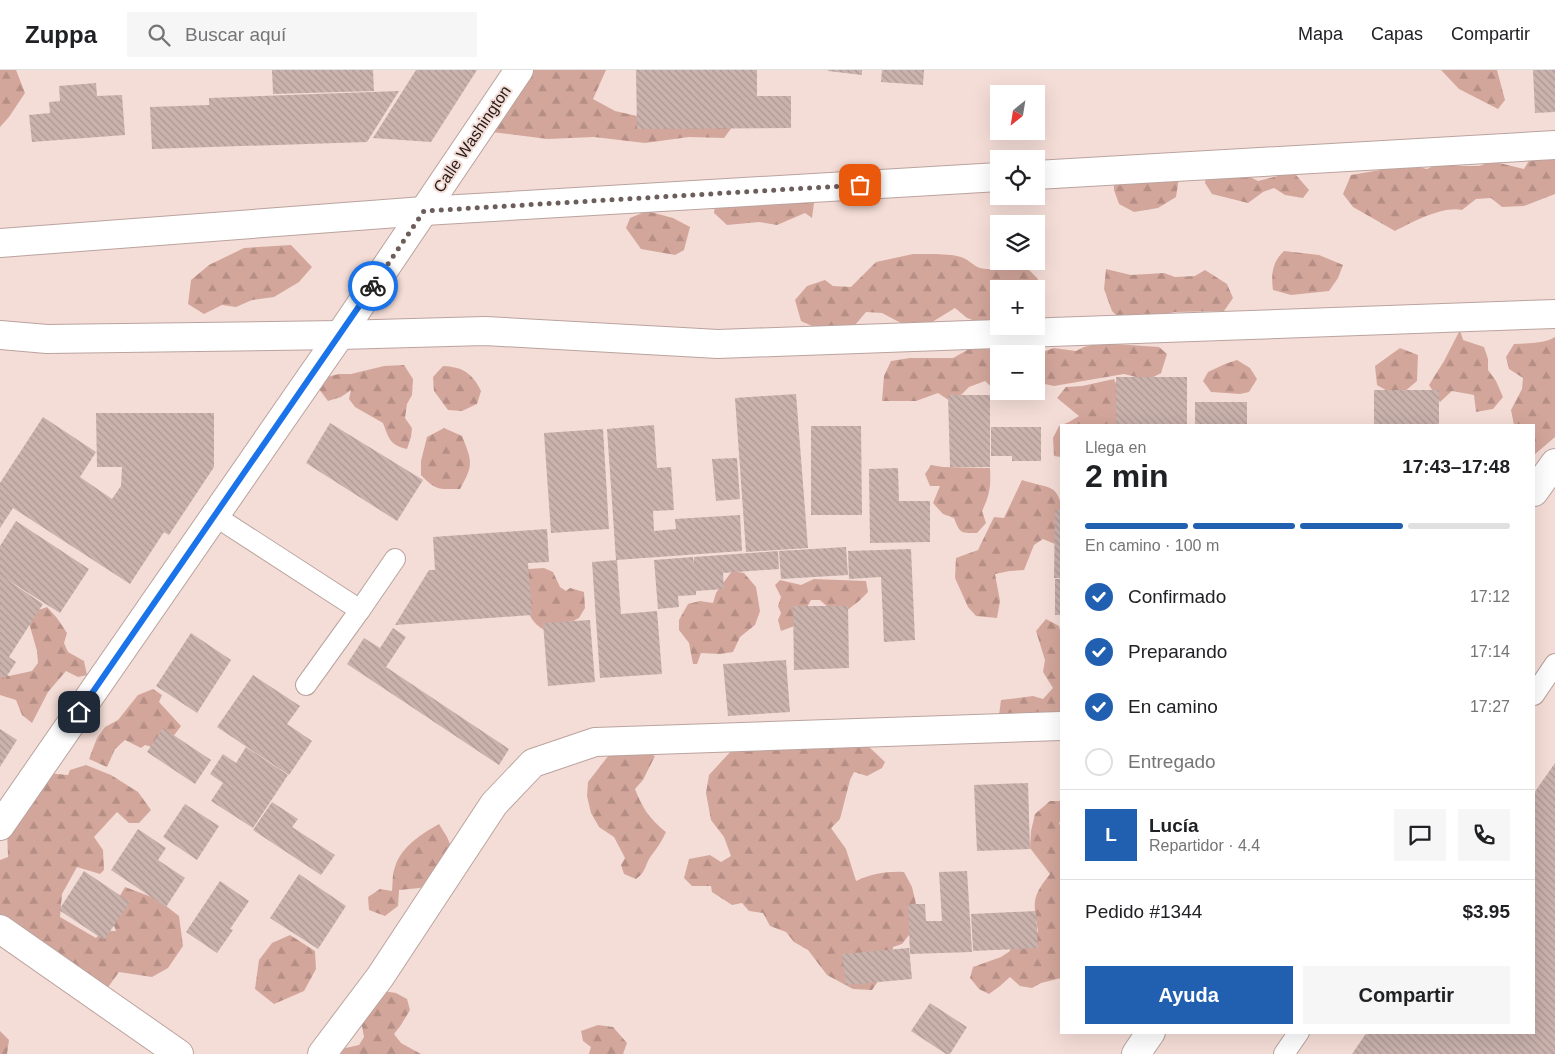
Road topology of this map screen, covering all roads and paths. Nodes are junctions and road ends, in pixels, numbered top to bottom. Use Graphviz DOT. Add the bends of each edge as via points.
graph roads {
  1 [pos="519,70"];
  2 [pos="1555,145"];
  3 [pos="1045,174"];
  4 [pos="990,178"];
  5 [pos="424,211"];
  6 [pos="0,243"];
  7 [pos="1555,314"];
  8 [pos="0,335"];
  9 [pos="340,336"];
  10 [pos="1555,463"];
  11 [pos="1535,491"];
  12 [pos="215,516"];
  13 [pos="395,559"];
  14 [pos="360,610"];
  15 [pos="1555,664"];
  16 [pos="306,685"];
  17 [pos="1535,693"];
  18 [pos="1060,726"];
  19 [pos="0,826"];
  20 [pos="0,929"];
  21 [pos="1150,1034"];
  22 [pos="1298,1034"];
  23 [pos="179,1054"];
  24 [pos="322,1054"];
  25 [pos="1136,1054"];
  26 [pos="1284,1054"];
  1 -- 5 [label="street, Calle Washington"];
  2 -- 3 [label="street"];
  4 -- 5 [label="street"];
  5 -- 6 [label="street"];
  5 -- 9 [label="street, Calle Washington"];
  7 -- 9 [label="street" via="718,344 485,331"];
  8 -- 9 [label="street" via="47,339"];
  9 -- 12 [label="street, Calle Washington"];
  10 -- 11 [label="street"];
  12 -- 14 [label="lane"];
  12 -- 19 [label="street, Calle Washington"];
  13 -- 14 [label="lane"];
  14 -- 16 [label="lane"];
  15 -- 17 [label="lane"];
  18 -- 24 [label="street" via="595,742 533,763 494,804 380,977"];
  20 -- 23 [label="street"];
  21 -- 25 [label="street"];
  22 -- 26 [label="lane"];
}
